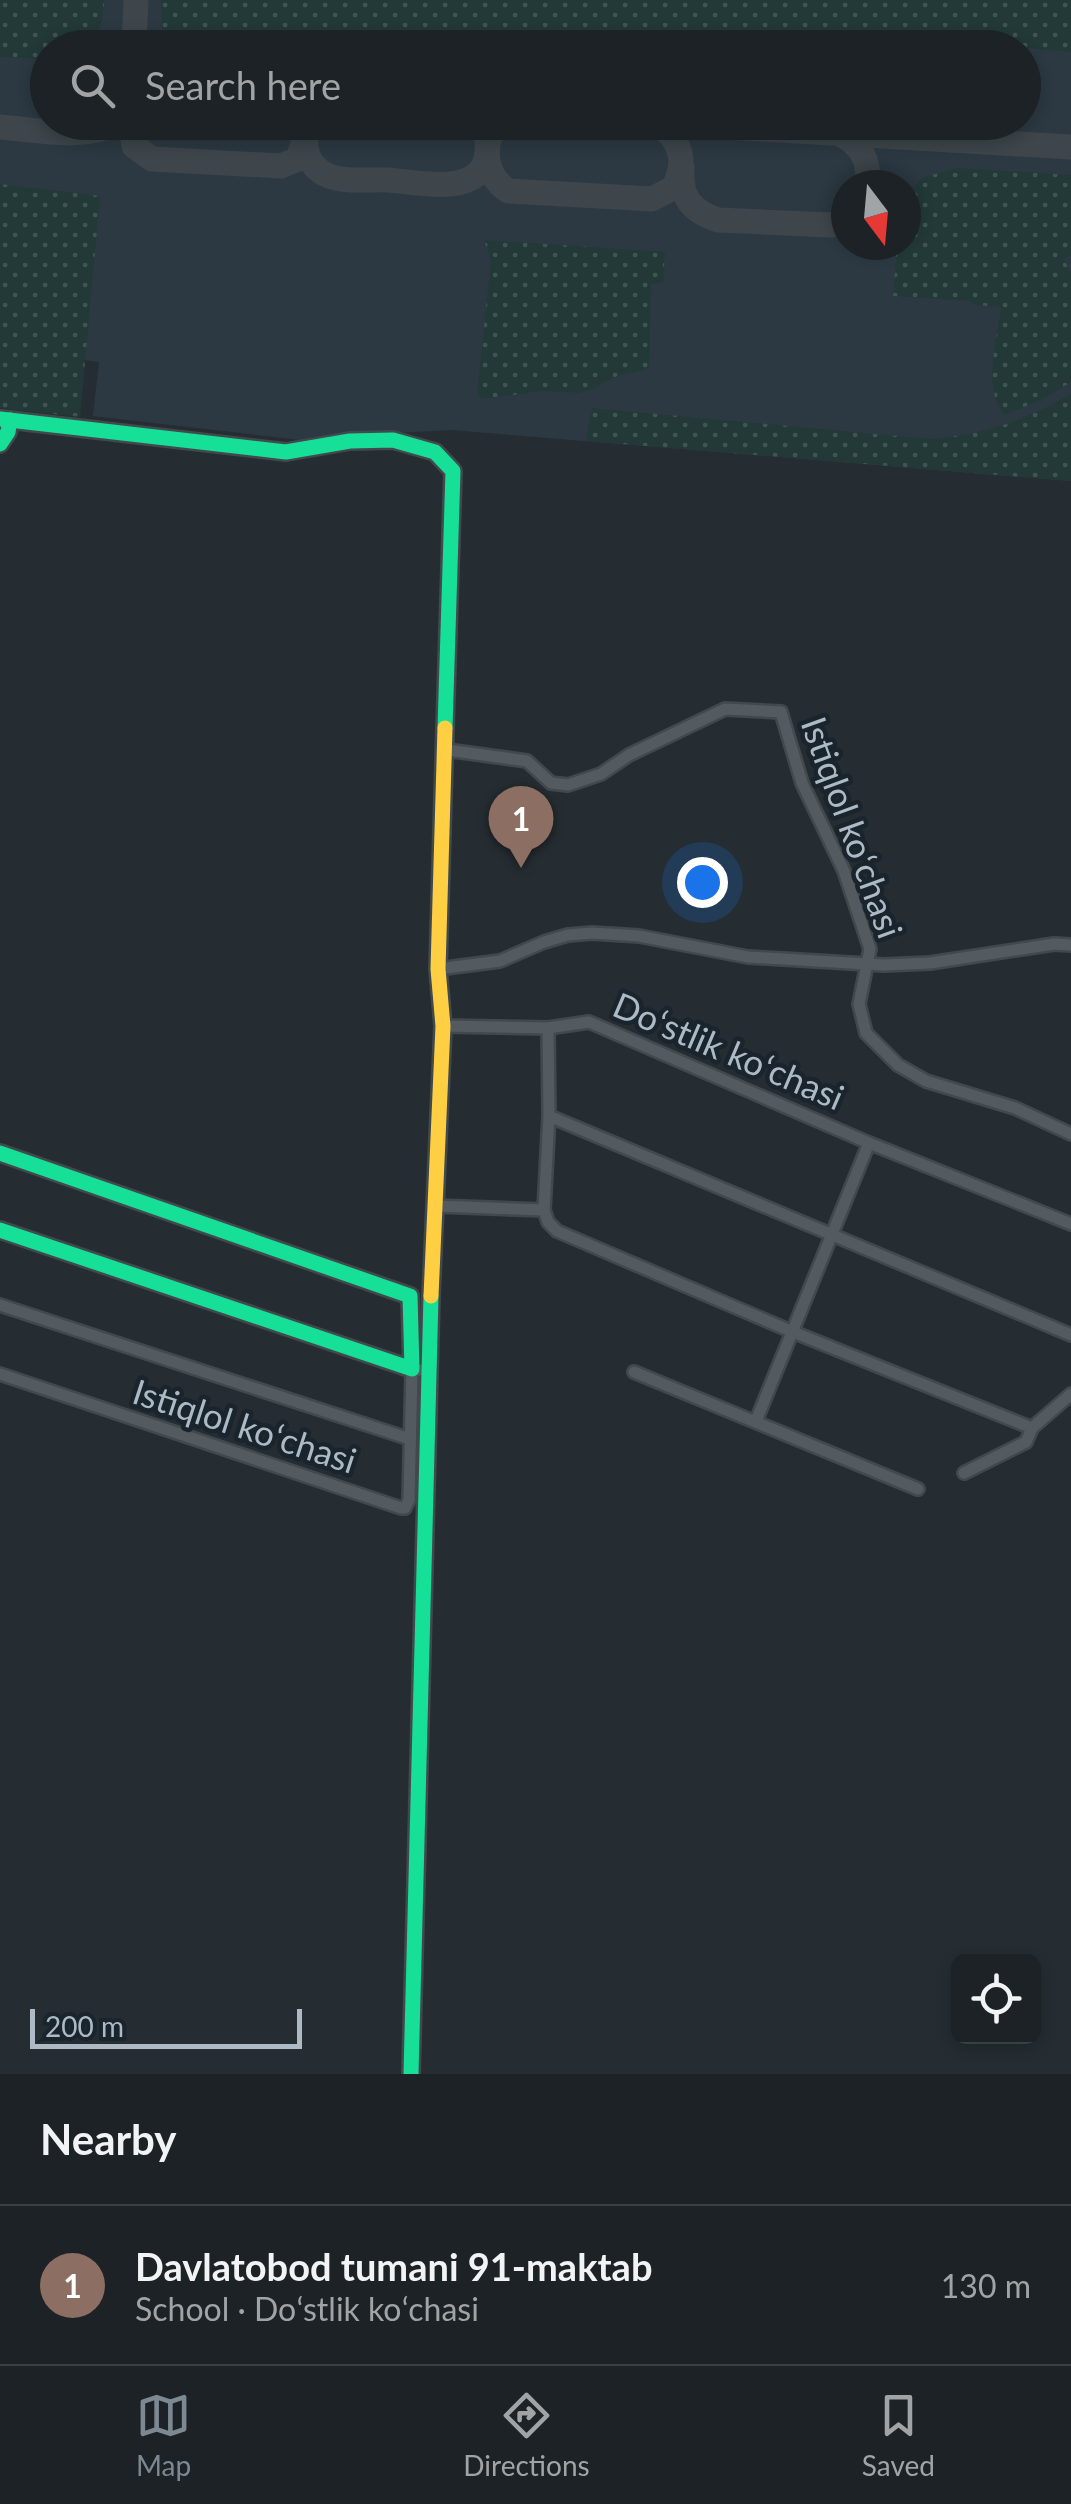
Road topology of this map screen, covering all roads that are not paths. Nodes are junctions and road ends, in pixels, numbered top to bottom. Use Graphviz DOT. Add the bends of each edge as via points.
graph roads {
  1 [pos="5,420"];
  2 [pos="0,444"];
  3 [pos="447,750"];
  4 [pos="1071,945"];
  5 [pos="869,964"];
  6 [pos="438,969"];
  7 [pos="443,1026"];
  8 [pos="548,1028"];
  9 [pos="549,1116"];
  10 [pos="1071,1134"];
  11 [pos="870,1143"];
  12 [pos="0,1153"];
  13 [pos="436,1206"];
  14 [pos="544,1210"];
  15 [pos="1071,1224"];
  16 [pos="0,1230"];
  17 [pos="831,1236"];
  18 [pos="0,1306"];
  19 [pos="793,1332"];
  20 [pos="1071,1335"];
  21 [pos="412,1369"];
  22 [pos="429,1372"];
  23 [pos="634,1372"];
  24 [pos="0,1374"];
  25 [pos="1071,1394"];
  26 [pos="756,1420"];
  27 [pos="1032,1428"];
  28 [pos="410,1439"];
  29 [pos="964,1473"];
  30 [pos="918,1489"];
  31 [pos="411,2074"];
  1 -- 2 [label="street" via="8,432"];
  1 -- 3 [label="street" via="286,452 376,441 445,456 454,481"];
  3 -- 5 [label="street, Istiqlol koʻchasi" via="528,760 552,782 568,784 601,774 725,709 781,712 810,805 848,883"];
  3 -- 6 [label="street"];
  4 -- 5 [label="street, Doʻstlik koʻchasi"];
  5 -- 6 [label="street, Doʻstlik koʻchasi" via="748,957 592,934 556,939 500,961"];
  5 -- 10 [label="street" via="860,1018 898,1065"];
  6 -- 7 [label="street"];
  7 -- 8 [label="street, Doʻstlik koʻchasi"];
  7 -- 13 [label="street"];
  8 -- 9 [label="street"];
  8 -- 11 [label="street, Doʻstlik koʻchasi" via="588,1022"];
  9 -- 14 [label="street"];
  9 -- 17 [label="street"];
  11 -- 15 [label="street, Doʻstlik koʻchasi"];
  11 -- 17 [label="street, Doʻstlik koʻchasi"];
  12 -- 21 [label="street, Istiqlol koʻchasi" via="410,1296"];
  13 -- 14 [label="street"];
  13 -- 22 [label="street"];
  14 -- 19 [label="street" via="557,1231"];
  16 -- 21 [label="street"];
  17 -- 19 [label="street, Doʻstlik koʻchasi"];
  17 -- 20 [label="street"];
  18 -- 28 [label="street, Istiqlol koʻchasi"];
  19 -- 26 [label="street, Doʻstlik koʻchasi"];
  19 -- 27 [label="street"];
  21 -- 22 [label="street"];
  21 -- 28 [label="street, Istiqlol koʻchasi"];
  22 -- 31 [label="street"];
  23 -- 26 [label="street"];
  24 -- 28 [label="street, Istiqlol koʻchasi" via="402,1508 409,1500"];
  25 -- 27 [label="street"];
  26 -- 30 [label="street"];
  27 -- 29 [label="street" via="1026,1442"];
}
